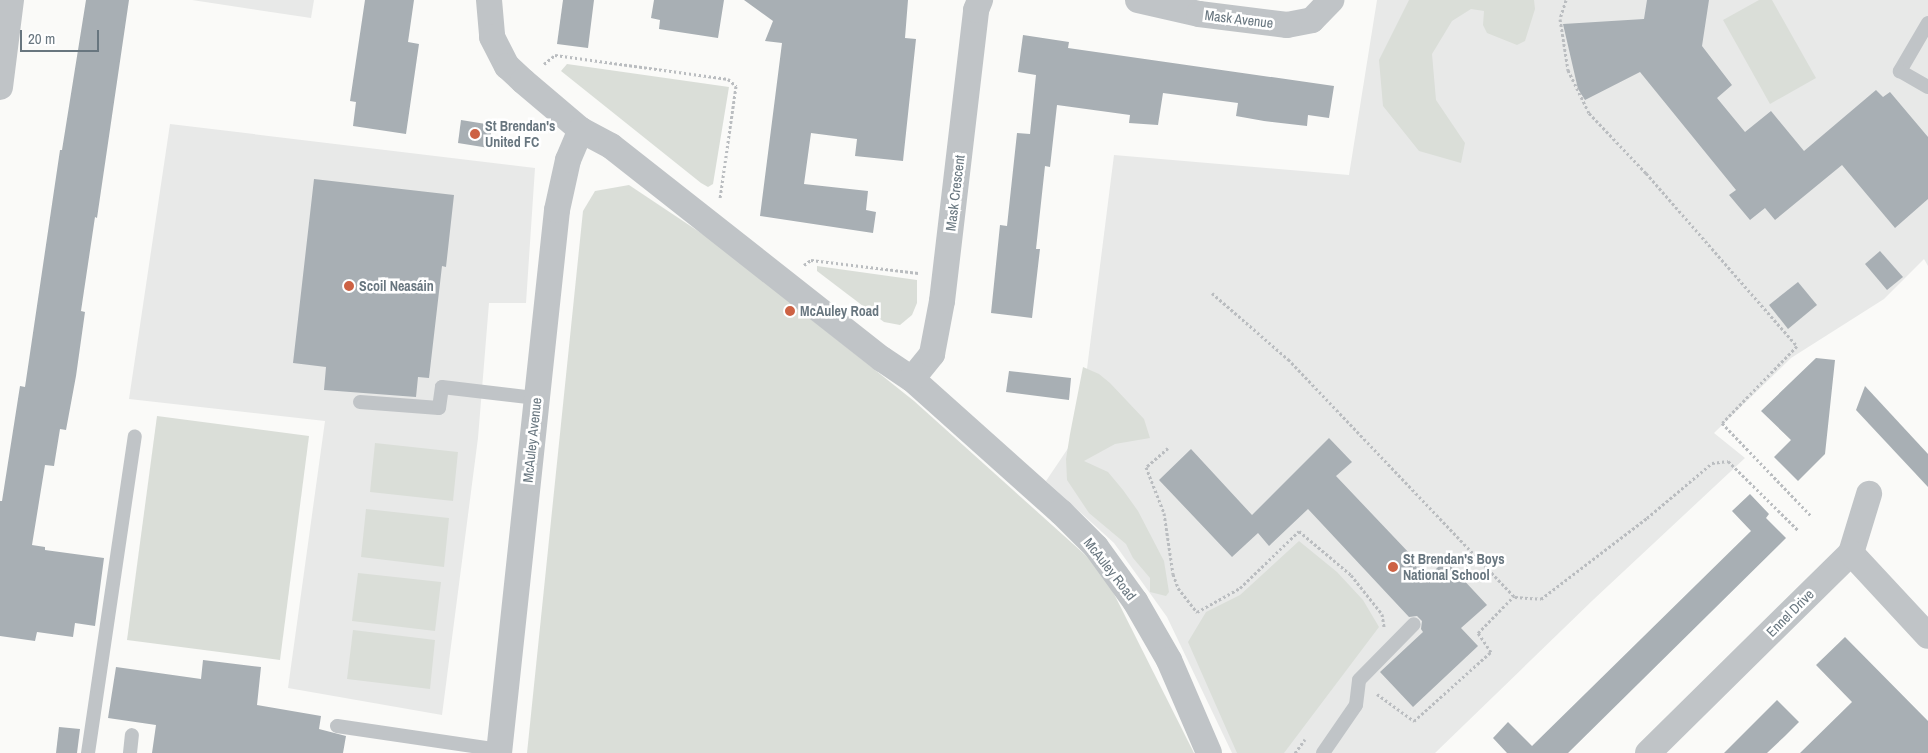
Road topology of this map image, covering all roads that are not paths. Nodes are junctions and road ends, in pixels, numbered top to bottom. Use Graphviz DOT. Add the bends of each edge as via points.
graph roads {
  1 [pos="11,0"];
  2 [pos="489,0"];
  3 [pos="980,0"];
  4 [pos="1138,0"];
  5 [pos="1331,0"];
  6 [pos="1928,23"];
  7 [pos="1928,87"];
  8 [pos="0,88"];
  9 [pos="581,130"];
  10 [pos="912,379"];
  11 [pos="536,398"];
  12 [pos="360,402"];
  13 [pos="136,436"];
  14 [pos="1869,494"];
  15 [pos="1851,553"];
  16 [pos="1414,624"];
  17 [pos="1928,636"];
  18 [pos="337,726"];
  19 [pos="132,735"];
  20 [pos="499,751"];
  21 [pos="88,753"];
  22 [pos="130,753"];
  23 [pos="1209,753"];
  24 [pos="1323,753"];
  25 [pos="1648,753"];
  1 -- 8 [label="street"];
  2 -- 9 [label="street, McAuley Road" via="492,37 507,66"];
  3 -- 10 [label="street, Mask Crescent" via="976,10 945,276 932,354"];
  4 -- 5 [label="street, Mask Avenue" via="1199,14 1287,25 1312,20"];
  6 -- 7 [label="lane" via="1900,71"];
  9 -- 10 [label="street, McAuley Road" via="611,146 882,359"];
  9 -- 11 [label="street, McAuley Avenue" via="568,160 557,210"];
  10 -- 23 [label="street, McAuley Road" via="1096,547 1135,600 1169,660"];
  11 -- 12 [label="lane" via="442,387 439,408"];
  11 -- 20 [label="street, McAuley Avenue"];
  13 -- 21 [label="lane"];
  14 -- 15 [label="street"];
  15 -- 17 [label="street"];
  15 -- 25 [label="street, Ennel Drive"];
  16 -- 24 [label="lane" via="1359,680 1356,704"];
  18 -- 20 [label="lane"];
  19 -- 22 [label="lane"];
}
